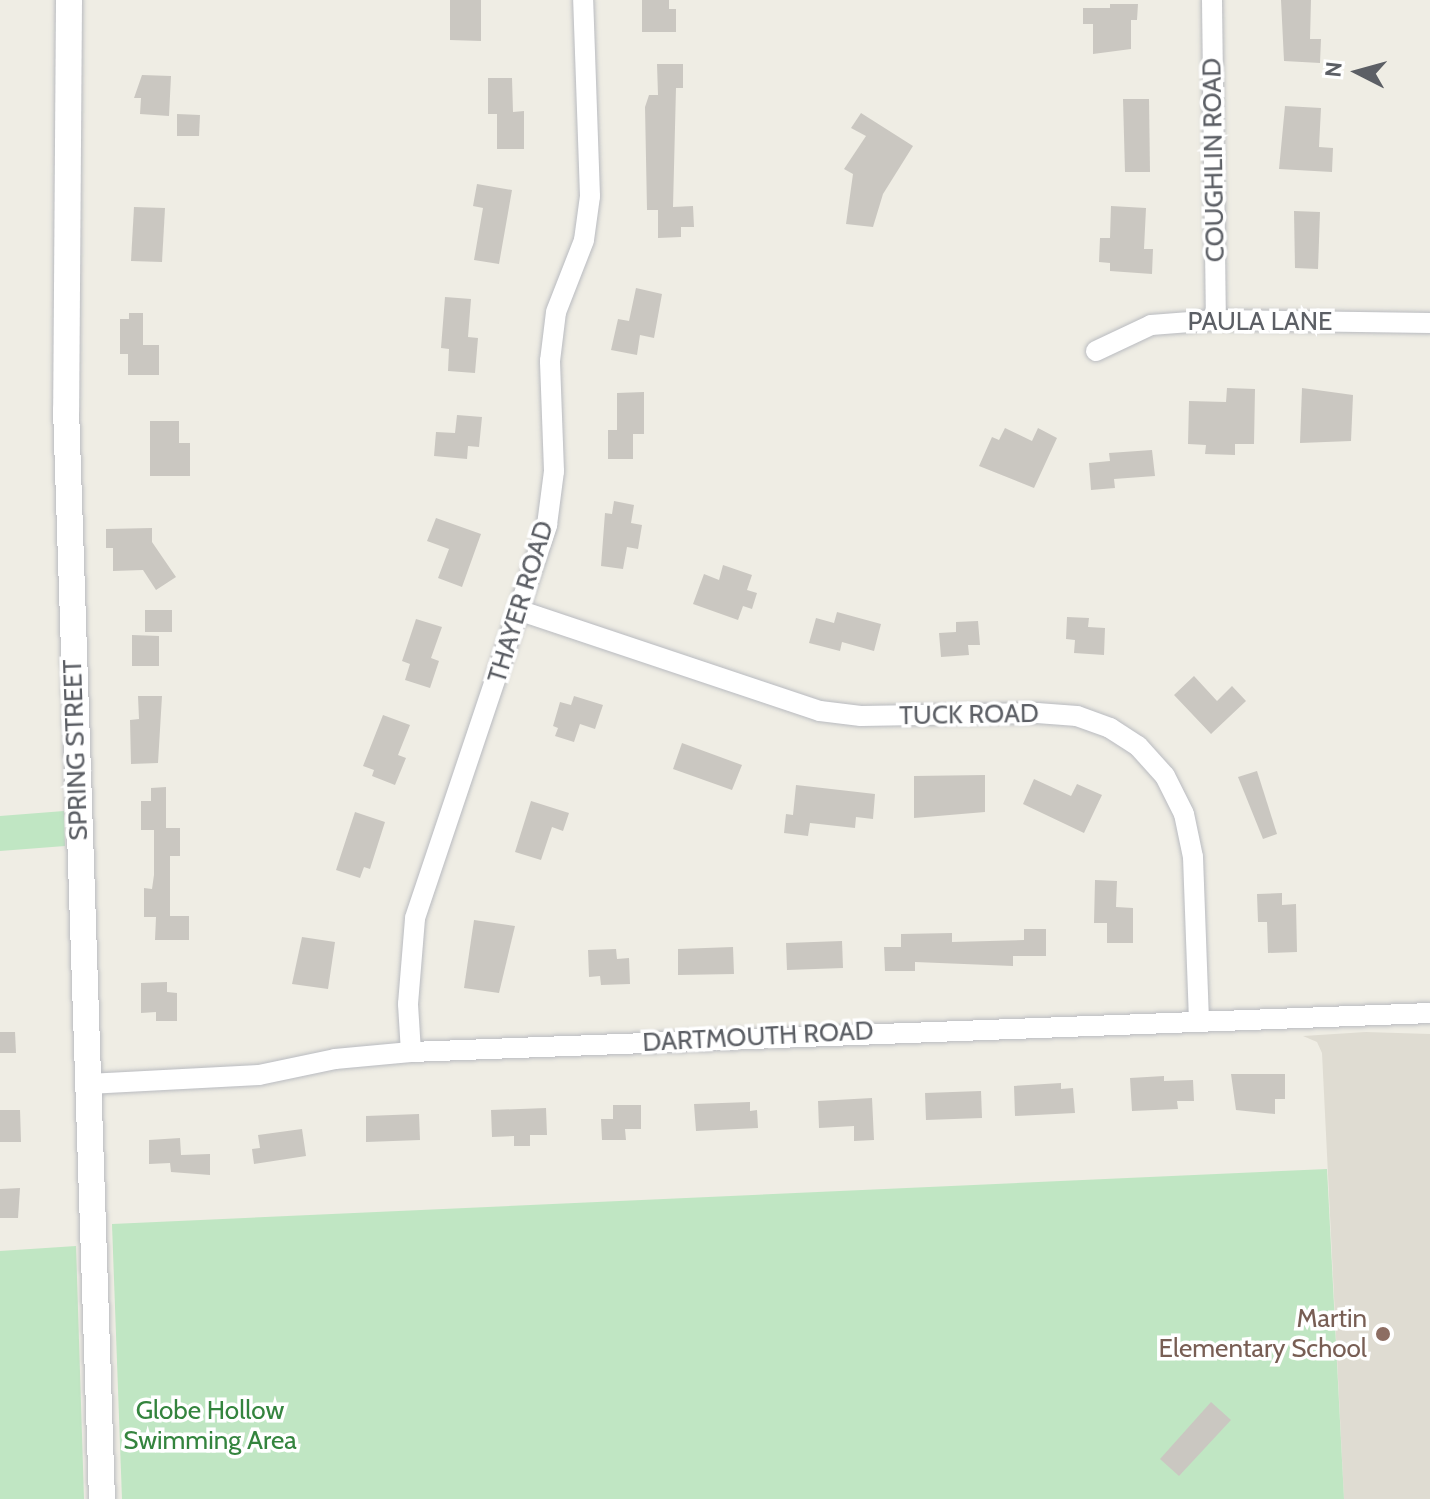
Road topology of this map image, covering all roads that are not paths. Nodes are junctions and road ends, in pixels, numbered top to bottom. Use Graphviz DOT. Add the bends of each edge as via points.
graph roads {
  1 [pos="69,0"];
  2 [pos="583,0"];
  3 [pos="1212,0"];
  4 [pos="1216,320"];
  5 [pos="1430,323"];
  6 [pos="1096,351"];
  7 [pos="521,611"];
  8 [pos="1430,1013"];
  9 [pos="1199,1018"];
  10 [pos="411,1052"];
  11 [pos="88,1084"];
  12 [pos="102,1499"];
  1 -- 11 [label="street, SPRING STREET" via="66,409"];
  2 -- 7 [label="street, THAYER ROAD" via="590,196 584,240 556,312 550,361 554,471 547,525"];
  3 -- 4 [label="street, COUGHLIN ROAD"];
  4 -- 5 [label="street, PAULA LANE"];
  4 -- 6 [label="street, PAULA LANE" via="1151,325"];
  7 -- 9 [label="street, TUCK ROAD" via="820,711 861,716 1037,713 1077,716 1110,728 1138,746 1165,776 1184,814 1193,857"];
  7 -- 10 [label="street, THAYER ROAD" via="415,918 408,1004"];
  8 -- 9 [label="street, DARTMOUTH ROAD"];
  9 -- 10 [label="street, DARTMOUTH ROAD"];
  10 -- 11 [label="street, DARTMOUTH ROAD" via="335,1059 259,1075"];
  11 -- 12 [label="street, SPRING STREET"];
}
